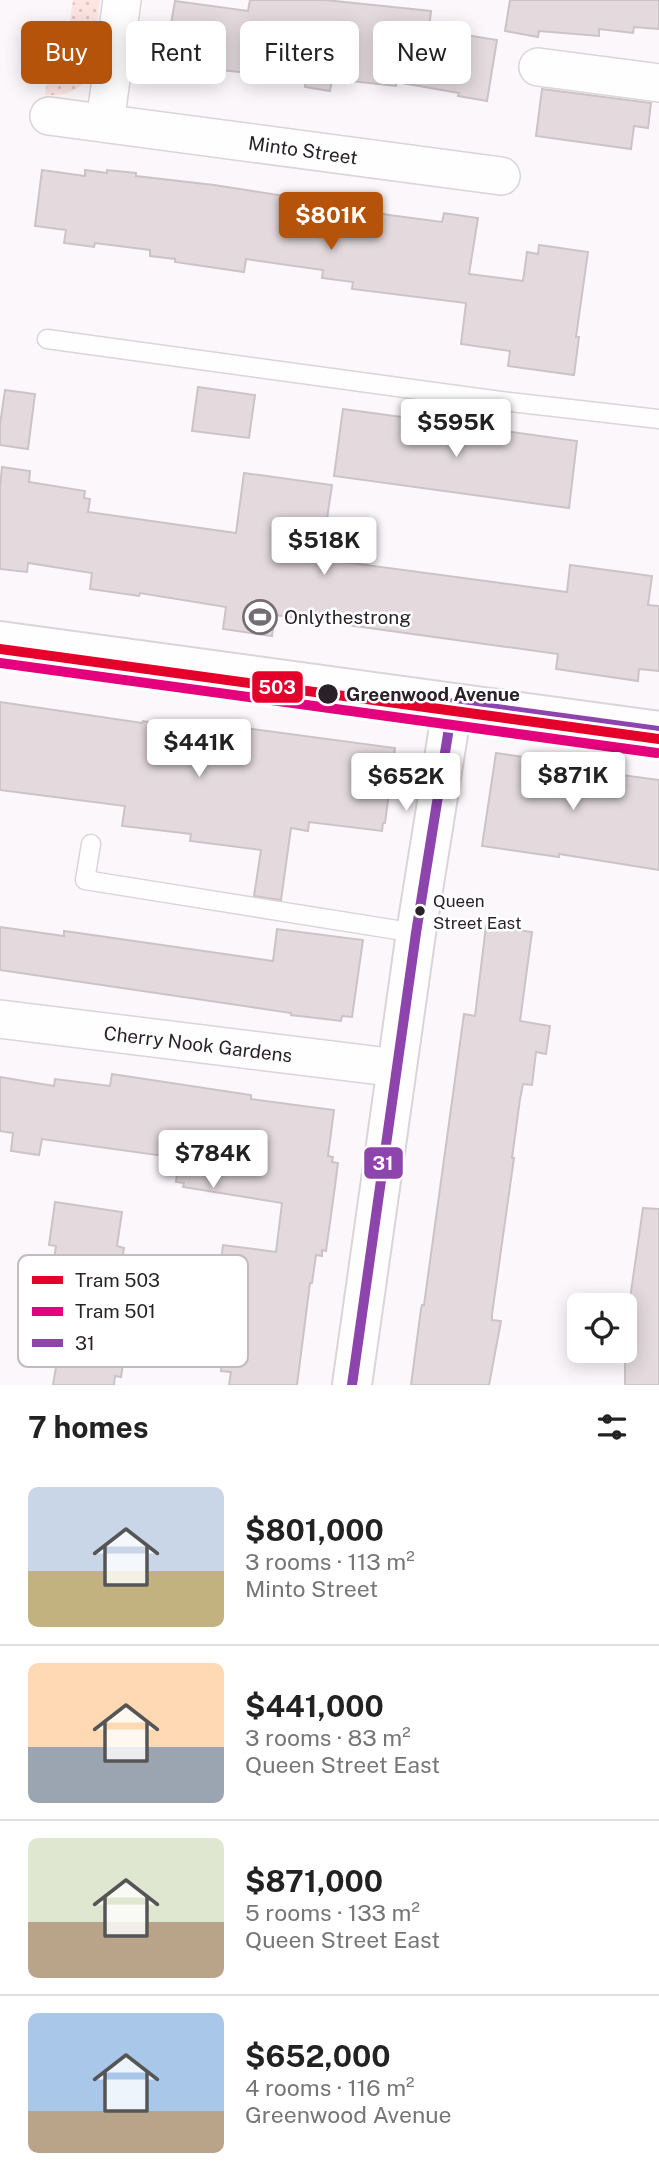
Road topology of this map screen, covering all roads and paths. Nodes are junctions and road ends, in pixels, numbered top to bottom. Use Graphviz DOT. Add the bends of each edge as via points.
graph roads {
  1 [pos="122,0"];
  2 [pos="538,67"];
  3 [pos="659,83"];
  4 [pos="50,116"];
  5 [pos="105,123"];
  6 [pos="501,176"];
  7 [pos="47,339"];
  8 [pos="659,419"];
  9 [pos="0,641"];
  10 [pos="453,703"];
  11 [pos="659,731"];
  12 [pos="91,844"];
  13 [pos="416,933"];
  14 [pos="0,1019"];
  15 [pos="397,1068"];
  16 [pos="352,1385"];
  1 -- 5 [label="street"];
  2 -- 3 [label="street"];
  4 -- 5 [label="street, Minto Street"];
  5 -- 6 [label="street, Minto Street"];
  7 -- 8 [label="lane"];
  9 -- 10 [label="street"];
  10 -- 11 [label="street"];
  10 -- 13 [label="street"];
  12 -- 13 [label="lane" via="85,880"];
  13 -- 15 [label="street"];
  14 -- 15 [label="street, Cherry Nook Gardens"];
  15 -- 16 [label="street"];
}
